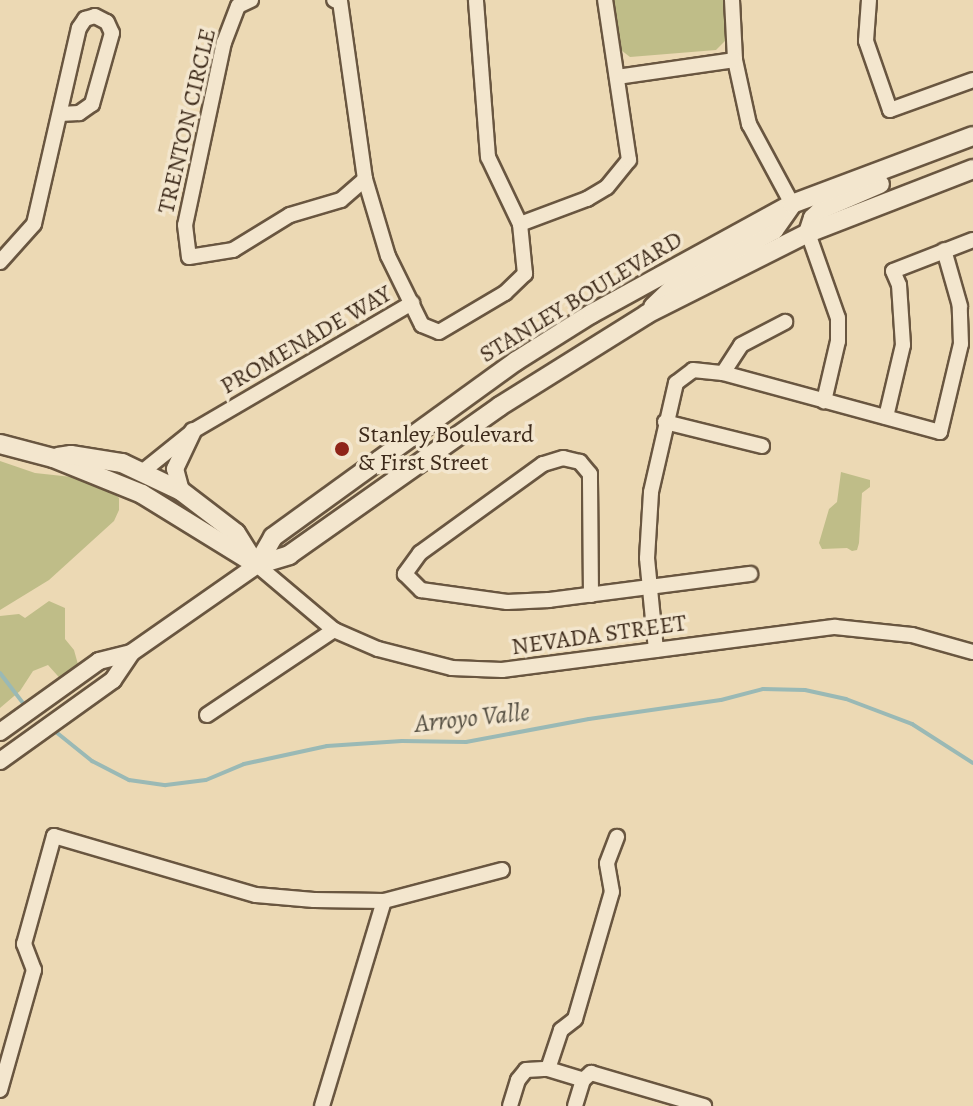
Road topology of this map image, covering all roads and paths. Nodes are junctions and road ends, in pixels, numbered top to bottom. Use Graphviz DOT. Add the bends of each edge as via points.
graph roads {
  1 [pos="251,0"];
  2 [pos="334,0"];
  3 [pos="476,0"];
  4 [pos="605,0"];
  5 [pos="732,0"];
  6 [pos="869,0"];
  7 [pos="735,60"];
  8 [pos="617,77"];
  9 [pos="973,80"];
  10 [pos="60,114"];
  11 [pos="968,138"];
  12 [pos="973,169"];
  13 [pos="365,179"];
  14 [pos="792,204"];
  15 [pos="520,224"];
  16 [pos="808,233"];
  17 [pos="973,240"];
  18 [pos="944,250"];
  19 [pos="0,262"];
  20 [pos="412,303"];
  21 [pos="647,314"];
  22 [pos="785,322"];
  23 [pos="723,373"];
  24 [pos="824,401"];
  25 [pos="886,417"];
  26 [pos="665,422"];
  27 [pos="193,431"];
  28 [pos="0,444"];
  29 [pos="762,446"];
  30 [pos="53,458"];
  31 [pos="142,472"];
  32 [pos="181,491"];
  33 [pos="257,565"];
  34 [pos="750,574"];
  35 [pos="650,587"];
  36 [pos="591,595"];
  37 [pos="334,630"];
  38 [pos="656,650"];
  39 [pos="973,652"];
  40 [pos="131,653"];
  41 [pos="207,715"];
  42 [pos="0,732"];
  43 [pos="0,761"];
  44 [pos="617,837"];
  45 [pos="502,870"];
  46 [pos="384,901"];
  47 [pos="548,1069"];
  48 [pos="587,1076"];
  49 [pos="0,1090"];
  50 [pos="322,1106"];
  51 [pos="510,1106"];
  52 [pos="575,1106"];
  53 [pos="704,1106"];
  1 -- 13 [label="street, TRENTON CIRCLE" via="238,6 224,42 185,225 189,257 233,250 290,215 341,200"];
  2 -- 13 [label="street" via="340,2"];
  3 -- 15 [label="street" via="488,157"];
  4 -- 8 [label="street"];
  5 -- 7 [label="street"];
  6 -- 9 [label="street" via="866,41 890,110"];
  7 -- 8 [label="street"];
  7 -- 14 [label="street" via="749,124"];
  8 -- 15 [label="street" via="629,160 619,175 587,199"];
  10 -- 10 [label="street" via="79,28 95,16 107,22 112,33 92,104 79,113"];
  10 -- 19 [label="street" via="34,224"];
  11 -- 14 [label="main road, STANLEY BOULEVARD"];
  11 -- 16 [label="main road" via="913,170 822,209"];
  12 -- 16 [label="main road, STANLEY BOULEVARD"];
  13 -- 20 [label="street" via="388,256"];
  14 -- 21 [label="main road" via="774,230 661,294"];
  14 -- 33 [label="main road, STANLEY BOULEVARD" via="672,267 516,361 273,537"];
  15 -- 20 [label="street, PROMENADE WAY" via="525,274 505,293 439,332 422,325"];
  16 -- 21 [label="main road, STANLEY BOULEVARD"];
  16 -- 24 [label="street" via="838,318"];
  17 -- 18 [label="street"];
  18 -- 25 [label="street" via="893,271 899,285 903,345"];
  18 -- 25 [label="street" via="960,306 961,344 940,432"];
  20 -- 27 [label="street, PROMENADE WAY"];
  21 -- 33 [label="main road, STANLEY BOULEVARD" via="500,406 289,555"];
  22 -- 23 [label="street" via="741,345"];
  23 -- 24 [label="street"];
  23 -- 26 [label="street" via="693,370 676,383"];
  24 -- 25 [label="street"];
  26 -- 29 [label="street"];
  26 -- 35 [label="street" via="651,492"];
  27 -- 31 [label="street, PROMENADE WAY"];
  27 -- 32 [label="street" via="175,469"];
  28 -- 30 [label="main road"];
  30 -- 31 [label="main road" via="71,455"];
  30 -- 33 [label="main road" via="166,505"];
  31 -- 32 [label="main road"];
  32 -- 33 [label="main road" via="236,533"];
  33 -- 37 [label="street, NEVADA STREET"];
  33 -- 40 [label="street"];
  34 -- 35 [label="street"];
  35 -- 36 [label="street"];
  35 -- 38 [label="street"];
  36 -- 36 [label="street" via="507,602 459,597 421,590 405,574 420,553 543,464 563,458 580,462 590,474"];
  37 -- 38 [label="street, NEVADA STREET" via="378,649 452,668 502,670"];
  37 -- 41 [label="street"];
  38 -- 39 [label="street, NEVADA STREET" via="835,627 912,635"];
  40 -- 42 [label="street" via="99,661"];
  40 -- 43 [label="street" via="113,680"];
  44 -- 47 [label="street" via="607,863 612,892 579,1006 575,1019 561,1030"];
  45 -- 46 [label="street"];
  46 -- 49 [label="street" via="256,895 54,836 24,944 34,970"];
  46 -- 50 [label="street"];
  47 -- 48 [label="street"];
  47 -- 51 [label="street" via="526,1070"];
  48 -- 52 [label="street"];
  48 -- 53 [label="street"];
}
